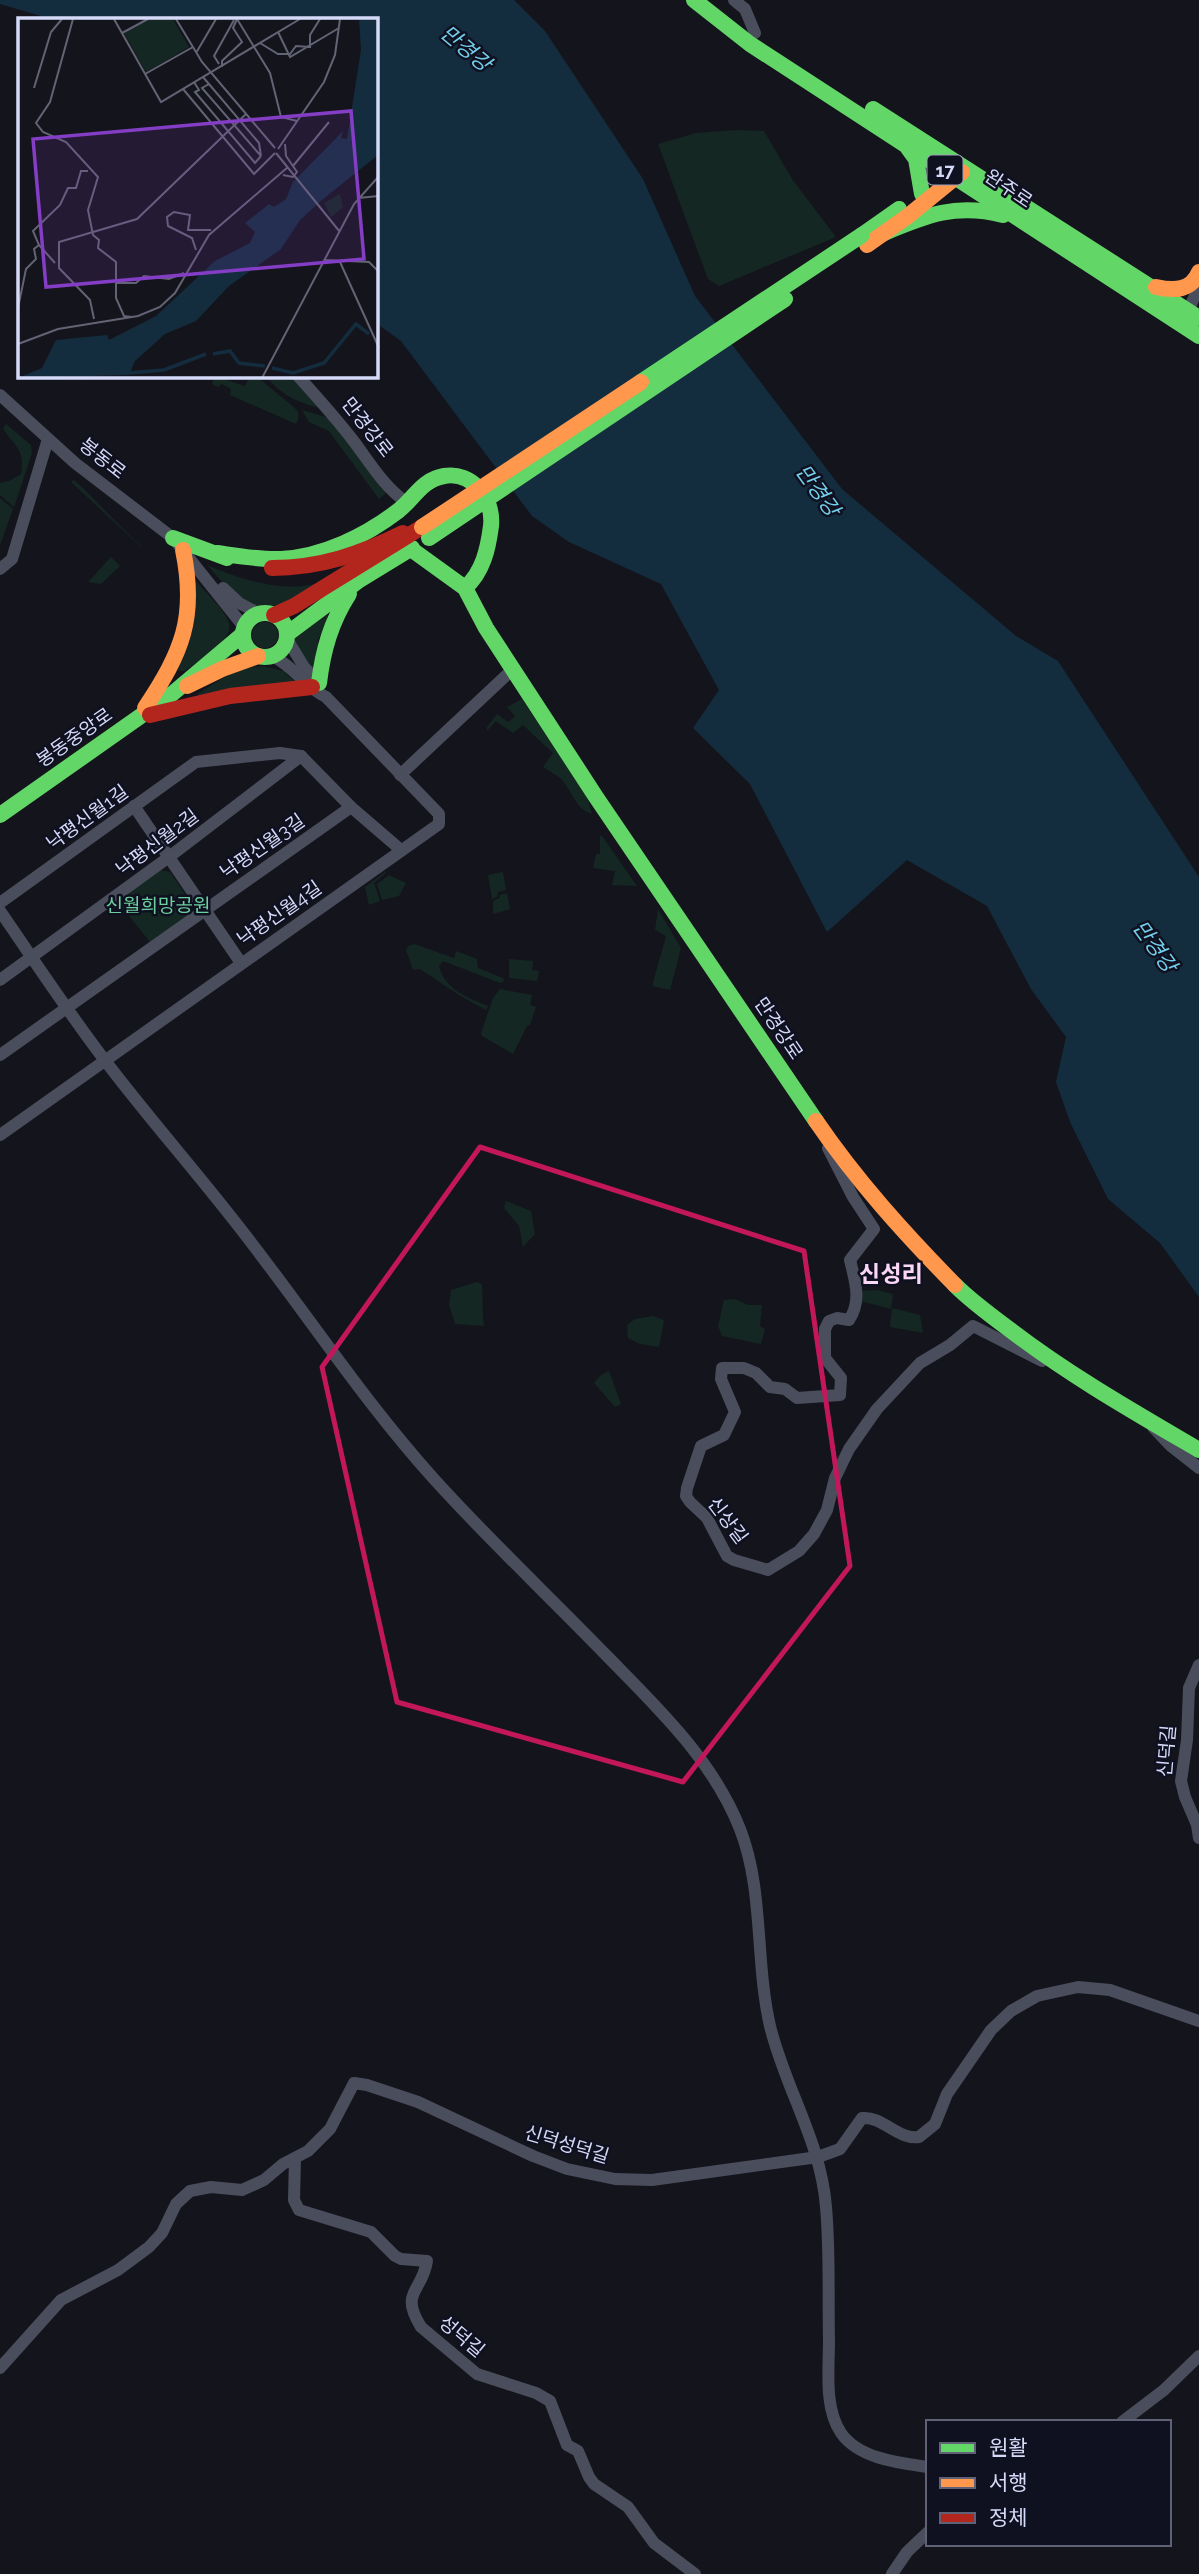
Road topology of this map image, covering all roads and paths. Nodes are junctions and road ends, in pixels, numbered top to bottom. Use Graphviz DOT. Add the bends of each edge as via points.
graph roads {
  1 [pos="734,0"];
  2 [pos="704,2"];
  3 [pos="755,33"];
  4 [pos="906,146"];
  5 [pos="958,171"];
  6 [pos="922,194"];
  7 [pos="1020,221"];
  8 [pos="884,233"];
  9 [pos="864,240"];
  10 [pos="1199,272"];
  11 [pos="1152,286"];
  12 [pos="1199,287"];
  13 [pos="1189,318"];
  14 [pos="1199,336"];
  15 [pos="300,378"];
  16 [pos="0,395"];
  17 [pos="48,439"];
  18 [pos="404,505"];
  19 [pos="412,536"];
  20 [pos="347,540"];
  21 [pos="178,544"];
  22 [pos="217,553"];
  23 [pos="0,569"];
  24 [pos="358,582"];
  25 [pos="465,589"];
  26 [pos="267,614"];
  27 [pos="244,631"];
  28 [pos="287,637"];
  29 [pos="265,656"];
  30 [pos="514,668"];
  31 [pos="319,689"];
  32 [pos="172,694"];
  33 [pos="138,719"];
  34 [pos="301,756"];
  35 [pos="400,775"];
  36 [pos="134,806"];
  37 [pos="351,807"];
  38 [pos="0,815"];
  39 [pos="401,850"];
  40 [pos="169,858"];
  41 [pos="0,902"];
  42 [pos="205,910"];
  43 [pos="0,911"];
  44 [pos="32,957"];
  45 [pos="241,963"];
  46 [pos="0,980"];
  47 [pos="67,1008"];
  48 [pos="0,1055"];
  49 [pos="105,1062"];
  50 [pos="818,1124"];
  51 [pos="0,1135"];
  52 [pos="1080,1380"];
  53 [pos="1146,1420"];
  54 [pos="1199,1450"];
  55 [pos="1199,1468"];
  56 [pos="1199,1665"];
  57 [pos="1199,1839"];
  58 [pos="1199,2021"];
  59 [pos="818,2157"];
  60 [pos="296,2158"];
  61 [pos="1199,2356"];
  62 [pos="0,2368"];
  63 [pos="1125,2420"];
  64 [pos="926,2467"];
  65 [pos="926,2534"];
  66 [pos="695,2574"];
  67 [pos="892,2574"];
  1 -- 3 [label="street" via="745,9"];
  2 -- 3 [label="street, 완주로 / 17"];
  2 -- 4 [label="street, 완주로 / 17" via="750,44"];
  3 -- 5 [label="street, 완주로 / 17"];
  4 -- 5 [label="street, 완주로 / 17"];
  4 -- 6 [label="street" via="916,159"];
  5 -- 6 [label="street"];
  5 -- 7 [label="street, 완주로 / 17"];
  5 -- 8 [label="street"];
  5 -- 11 [label="street, 완주로 / 17"];
  6 -- 9 [label="street"];
  7 -- 8 [label="street" via="978,209 950,208"];
  7 -- 13 [label="street, 완주로 / 17"];
  8 -- 9 [label="street"];
  9 -- 19 [label="street, bridge"];
  10 -- 11 [label="street" via="1189,286 1180,289"];
  11 -- 13 [label="street, 완주로 / 17"];
  12 -- 13 [label="street"];
  13 -- 14 [label="street, 완주로 / 17"];
  15 -- 18 [label="street, 만경강로"];
  16 -- 17 [label="street, 봉동로"];
  17 -- 21 [label="street, 봉동로"];
  17 -- 23 [label="street" via="12,559"];
  18 -- 19 [label="street"];
  18 -- 20 [label="street"];
  18 -- 25 [label="street" via="417,489 445,476 469,479 483,492 492,512 487,546 479,573"];
  19 -- 20 [label="street"];
  19 -- 22 [label="street" via="335,562 294,569 251,566"];
  19 -- 24 [label="street, 봉동중앙로"];
  19 -- 25 [label="street, 만경강로"];
  19 -- 26 [label="street, 봉동중앙로" via="294,606"];
  20 -- 22 [label="street" via="290,558"];
  21 -- 22 [label="street"];
  21 -- 26 [label="street, 봉동로" via="197,556 228,594 248,609"];
  21 -- 27 [label="street, 봉동로"];
  21 -- 33 [label="street" via="190,592 184,635 172,667"];
  24 -- 28 [label="street, 봉동중앙로"];
  24 -- 31 [label="street" via="327,634"];
  25 -- 30 [label="street, 만경강로"];
  26 -- 27 [label="street, 봉동중앙로" via="253,617"];
  26 -- 28 [label="street" via="285,626"];
  27 -- 29 [label="street" via="247,648"];
  27 -- 32 [label="street, 봉동중앙로"];
  28 -- 29 [label="street, 봉동중앙로" via="284,646"];
  28 -- 31 [label="street, 낙평신월4길"];
  29 -- 31 [label="street, 낙평신월4길" via="291,666"];
  29 -- 32 [label="street, 봉동중앙로"];
  30 -- 35 [label="street"];
  30 -- 50 [label="street, 만경강로"];
  31 -- 33 [label="street" via="219,697"];
  31 -- 35 [label="street, 낙평신월4길"];
  32 -- 33 [label="street, 봉동중앙로"];
  33 -- 38 [label="street, 봉동중앙로"];
  34 -- 36 [label="street, 낙평신월1길" via="280,753 196,762"];
  34 -- 37 [label="street"];
  34 -- 40 [label="street, 낙평신월2길"];
  35 -- 39 [label="street, 낙평신월4길" via="441,819"];
  36 -- 40 [label="street"];
  36 -- 41 [label="street, 낙평신월1길"];
  37 -- 39 [label="street"];
  37 -- 42 [label="street, 낙평신월3길"];
  39 -- 45 [label="street, 낙평신월4길"];
  40 -- 42 [label="street"];
  40 -- 44 [label="street, 낙평신월2길"];
  42 -- 45 [label="street"];
  42 -- 47 [label="street, 낙평신월3길"];
  43 -- 44 [label="street"];
  44 -- 46 [label="street, 낙평신월2길"];
  44 -- 47 [label="street"];
  45 -- 49 [label="street, 낙평신월4길"];
  47 -- 48 [label="street, 낙평신월3길"];
  47 -- 49 [label="street"];
  49 -- 51 [label="street, 낙평신월4길"];
  49 -- 59 [label="street" via="234,1220 398,1437 659,1709 710,1773 744,1843 771,2028"];
  50 -- 52 [label="street, 만경강로" via="875,1200 933,1264 987,1312"];
  50 -- 52 [label="street, 신상길" via="839,1172 874,1229 850,1260 856,1290 853,1314 849,1320 829,1321 825,1329 825,1358 841,1378 840,1395 797,1398 744,1368 722,1368 721,1379 735,1412 724,1435 701,1446 686,1496 706,1518 727,1556 768,1570 799,1551 827,1510 835,1478 867,1422 913,1370 973,1326"];
  52 -- 53 [label="street, 만경강로"];
  53 -- 54 [label="street, 만경강로"];
  53 -- 55 [label="street"];
  56 -- 57 [label="street, 신덕길" via="1189,1688 1181,1781"];
  58 -- 59 [label="street, 신덕성덕길" via="1110,1990 1078,1987 1049,1992 1011,2011 990,2030 927,2132 905,2136 870,2117 862,2118 840,2149"];
  59 -- 60 [label="street, 신덕성덕길" via="652,2180 615,2179 533,2157 418,2102 355,2083 330,2129"];
  59 -- 64 [label="street" via="827,2217 829,2391 835,2420 855,2447"];
  60 -- 62 [label="street, 신덕성덕길" via="242,2190 211,2187 190,2191 176,2204 162,2233 149,2247 118,2270 61,2300"];
  60 -- 66 [label="street, 성덕길" via="294,2200 299,2210 371,2232 401,2259 427,2261 411,2299 421,2327 477,2374 550,2401 567,2445 578,2451 594,2484 628,2507 654,2543"];
  61 -- 63 [label="street"];
  65 -- 67 [label="street"];
}
